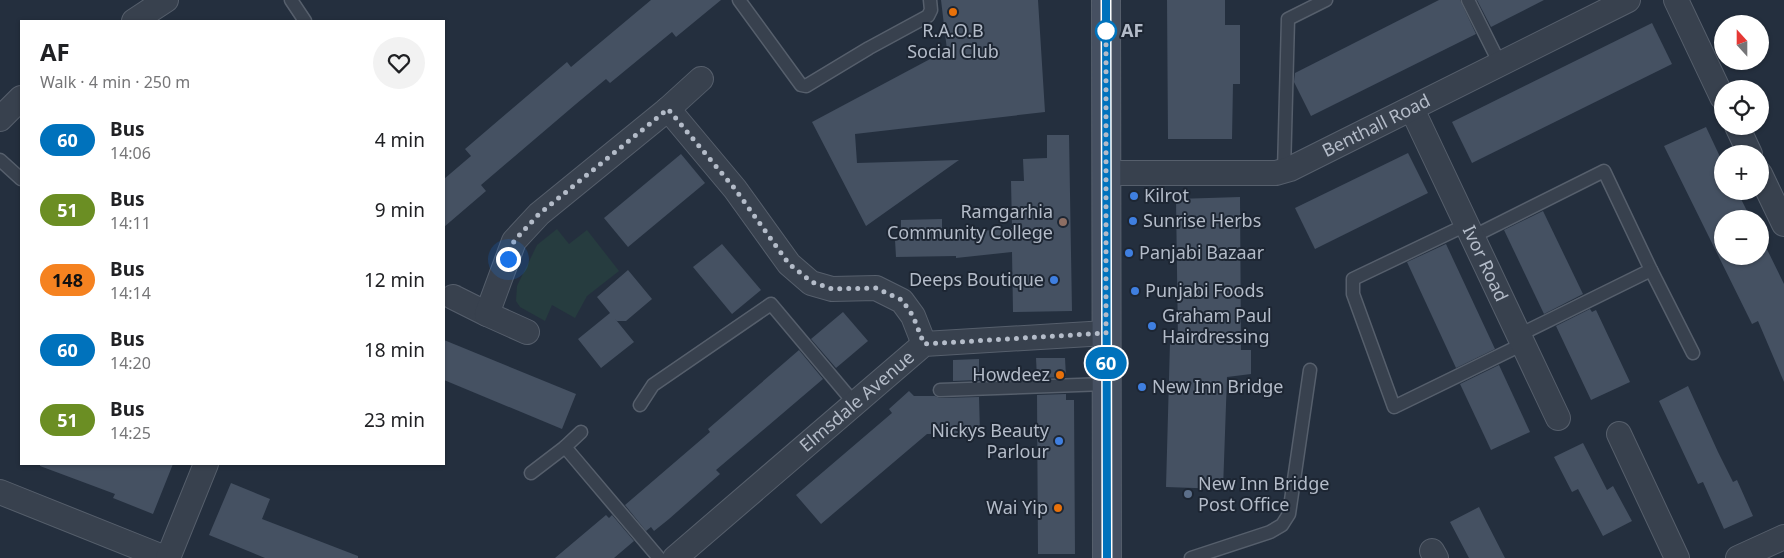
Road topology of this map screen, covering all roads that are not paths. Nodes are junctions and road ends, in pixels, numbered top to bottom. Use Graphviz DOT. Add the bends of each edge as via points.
graph roads {
  1 [pos="166,0"];
  2 [pos="291,0"];
  3 [pos="739,0"];
  4 [pos="930,0"];
  5 [pos="1106,0"];
  6 [pos="1326,0"];
  7 [pos="1468,0"];
  8 [pos="1628,0"];
  9 [pos="1676,0"];
  10 [pos="136,20"];
  11 [pos="304,20"];
  12 [pos="1500,64"];
  13 [pos="701,79"];
  14 [pos="1714,80"];
  15 [pos="20,99"];
  16 [pos="668,109"];
  17 [pos="1412,109"];
  18 [pos="0,119"];
  19 [pos="0,160"];
  20 [pos="1284,171"];
  21 [pos="1106,173"];
  22 [pos="20,178"];
  23 [pos="1769,193"];
  24 [pos="1784,224"];
  25 [pos="1469,231"];
  26 [pos="1651,270"];
  27 [pos="453,297"];
  28 [pos="488,314"];
  29 [pos="527,332"];
  30 [pos="1106,333"];
  31 [pos="1521,340"];
  32 [pos="924,344"];
  33 [pos="1693,353"];
  34 [pos="1310,370"];
  35 [pos="1106,384"];
  36 [pos="940,390"];
  37 [pos="855,404"];
  38 [pos="640,406"];
  39 [pos="1558,418"];
  40 [pos="581,432"];
  41 [pos="1619,434"];
  42 [pos="564,447"];
  43 [pos="206,465"];
  44 [pos="531,473"];
  45 [pos="0,492"];
  46 [pos="1784,537"];
  47 [pos="166,558"];
  48 [pos="659,558"];
  49 [pos="675,558"];
  50 [pos="1107,558"];
  51 [pos="1191,558"];
  52 [pos="1677,558"];
  53 [pos="1738,558"];
  1 -- 10 [label="street"];
  2 -- 11 [label="lane"];
  3 -- 4 [label="lane" via="801,85 806,86 928,16"];
  5 -- 21 [label="main road"];
  6 -- 20 [label="lane" via="1288,19"];
  7 -- 12 [label="lane"];
  8 -- 12 [label="street, Benthall Road"];
  9 -- 14 [label="street"];
  12 -- 17 [label="street, Benthall Road"];
  13 -- 16 [label="street"];
  15 -- 18 [label="street"];
  16 -- 28 [label="street" via="539,214 514,241"];
  16 -- 32 [label="street" via="735,189 789,264 818,285 832,289 876,288 902,300 913,316"];
  17 -- 20 [label="street, Benthall Road"];
  17 -- 25 [label="street, Ivor Road"];
  19 -- 22 [label="lane"];
  20 -- 21 [label="street, Benthall Road"];
  21 -- 30 [label="main road"];
  23 -- 24 [label="street"];
  25 -- 26 [label="lane" via="1604,171"];
  25 -- 31 [label="street, Ivor Road"];
  25 -- 31 [label="lane" via="1353,279 1353,294 1394,406"];
  26 -- 31 [label="lane"];
  26 -- 33 [label="lane"];
  27 -- 28 [label="street"];
  28 -- 29 [label="street"];
  30 -- 32 [label="street, Elmsdale Avenue"];
  30 -- 35 [label="main road"];
  31 -- 39 [label="street, Ivor Road"];
  32 -- 37 [label="street, Elmsdale Avenue"];
  34 -- 51 [label="lane" via="1289,514 1282,526"];
  35 -- 36 [label="lane"];
  35 -- 50 [label="main road"];
  37 -- 38 [label="lane" via="771,304 653,385"];
  37 -- 49 [label="street, Elmsdale Avenue"];
  40 -- 42 [label="lane"];
  41 -- 52 [label="street"];
  42 -- 44 [label="lane"];
  42 -- 48 [label="lane"];
  43 -- 47 [label="street"];
  45 -- 47 [label="street"];
  46 -- 53 [label="street"];
}
